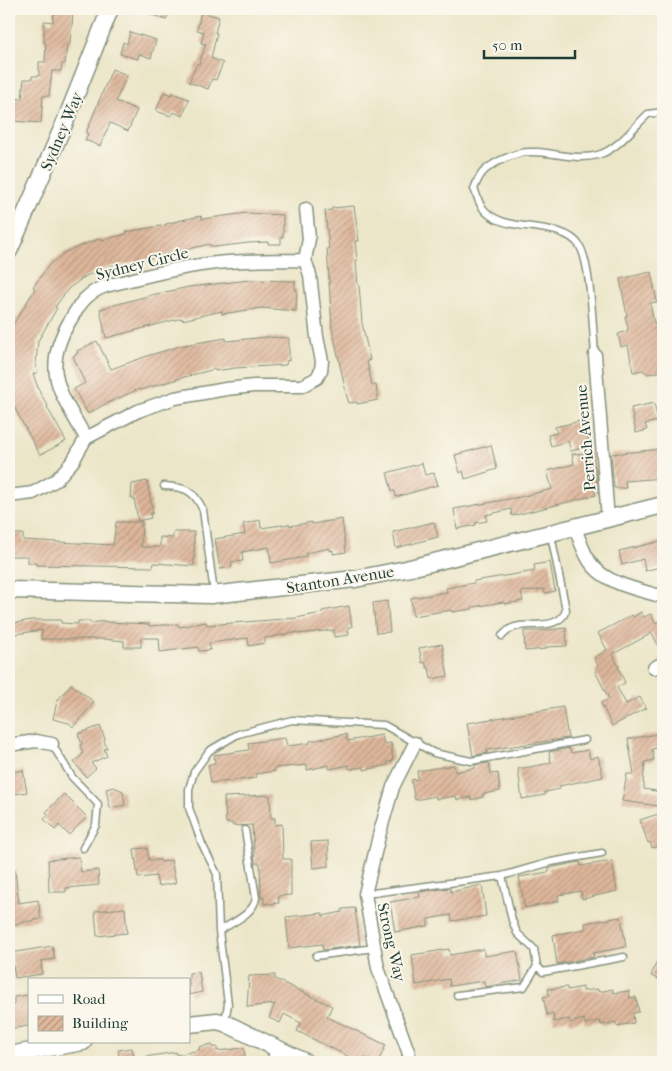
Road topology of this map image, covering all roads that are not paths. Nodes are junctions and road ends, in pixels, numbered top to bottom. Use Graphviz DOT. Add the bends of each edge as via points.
graph roads {
  1 [pos="110,9"];
  2 [pos="663,112"];
  3 [pos="306,210"];
  4 [pos="9,251"];
  5 [pos="305,260"];
  6 [pos="595,355"];
  7 [pos="86,438"];
  8 [pos="164,486"];
  9 [pos="9,496"];
  10 [pos="663,505"];
  11 [pos="608,518"];
  12 [pos="575,528"];
  13 [pos="551,533"];
  14 [pos="9,590"];
  15 [pos="214,595"];
  16 [pos="663,597"];
  17 [pos="502,636"];
  18 [pos="585,740"];
  19 [pos="415,743"];
  20 [pos="52,744"];
  21 [pos="9,745"];
  22 [pos="245,830"];
  23 [pos="83,848"];
  24 [pos="602,853"];
  25 [pos="502,876"];
  26 [pos="365,894"];
  27 [pos="219,931"];
  28 [pos="374,948"];
  29 [pos="316,956"];
  30 [pos="624,957"];
  31 [pos="537,966"];
  32 [pos="457,995"];
  33 [pos="225,1023"];
  34 [pos="190,1024"];
  35 [pos="72,1044"];
  36 [pos="9,1055"];
  37 [pos="275,1055"];
  38 [pos="305,1062"];
  39 [pos="411,1062"];
  1 -- 4 [label="street, Sydney Way" via="66,122"];
  2 -- 6 [label="lane" via="648,114 613,148 597,155 522,153 503,159 479,175 474,189 482,207 490,215 514,225 562,234 578,244 584,256"];
  3 -- 5 [label="street" via="309,238"];
  5 -- 7 [label="street" via="322,361 317,378 302,386 254,386 176,398 138,411"];
  5 -- 7 [label="street, Sydney Circle" via="198,265 106,286 88,295 63,332 54,368 61,392"];
  6 -- 11 [label="street, Perrich Avenue"];
  7 -- 9 [label="street" via="73,461 56,480 33,493"];
  8 -- 15 [label="lane" via="187,489 198,498 203,510"];
  10 -- 11 [label="street, Stanton Avenue"];
  11 -- 12 [label="street, Stanton Avenue"];
  12 -- 13 [label="street, Stanton Avenue"];
  12 -- 16 [label="street" via="588,559 599,572 609,579"];
  13 -- 15 [label="street, Stanton Avenue" via="355,579"];
  13 -- 17 [label="lane" via="566,610 564,615 552,624 511,628"];
  14 -- 15 [label="street, Stanton Avenue"];
  18 -- 19 [label="lane" via="472,761 434,753"];
  19 -- 26 [label="street, Strong Way" via="393,787"];
  19 -- 27 [label="lane" via="384,725 292,720 238,734 209,751 194,772 189,789 189,808 217,874"];
  20 -- 21 [label="street" via="36,741"];
  20 -- 23 [label="lane" via="72,777 98,804 96,825"];
  22 -- 27 [label="lane" via="255,904"];
  24 -- 25 [label="lane" via="551,862"];
  25 -- 26 [label="lane"];
  25 -- 31 [label="lane" via="517,933 534,949"];
  26 -- 28 [label="street, Strong Way"];
  27 -- 33 [label="lane" via="228,1004"];
  28 -- 29 [label="lane"];
  28 -- 39 [label="street, Strong Way"];
  30 -- 31 [label="lane" via="543,972"];
  31 -- 32 [label="lane" via="524,987"];
  33 -- 34 [label="street"];
  33 -- 37 [label="street"];
  35 -- 36 [label="street"];
  37 -- 38 [label="street"];
}
